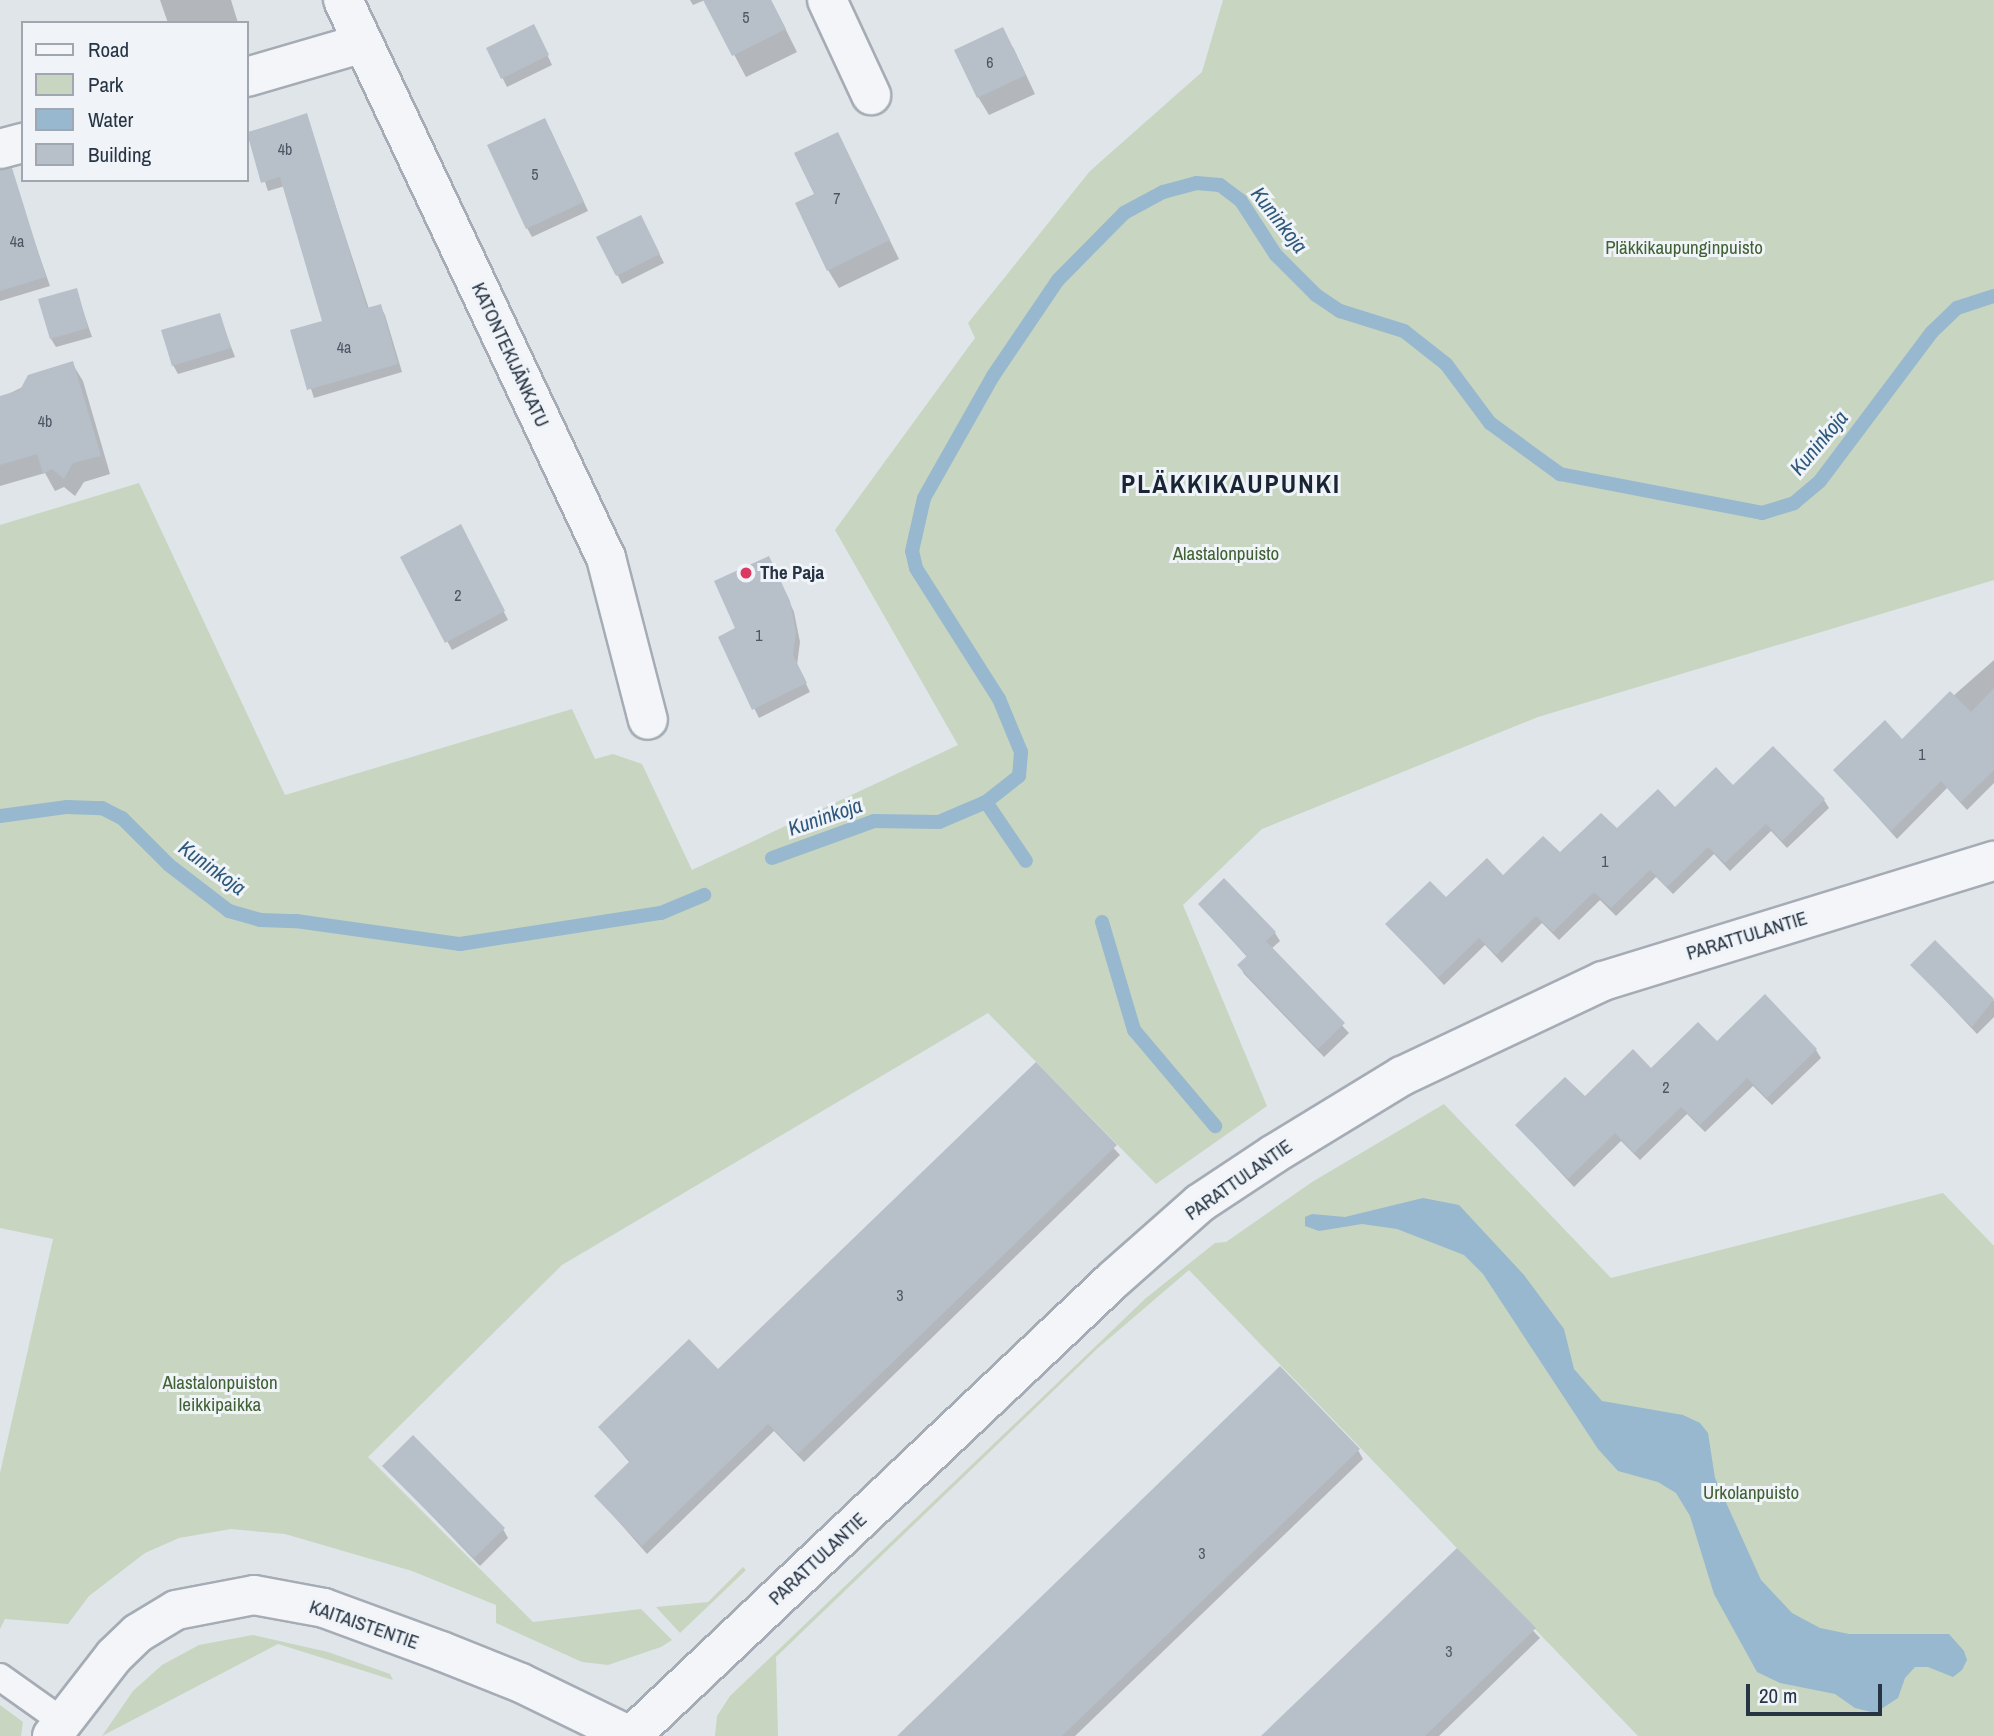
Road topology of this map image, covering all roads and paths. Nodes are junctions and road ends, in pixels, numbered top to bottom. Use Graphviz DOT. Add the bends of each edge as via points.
graph roads {
  1 [pos="343,0"];
  2 [pos="827,0"];
  3 [pos="363,43"];
  4 [pos="248,77"];
  5 [pos="871,95"];
  6 [pos="21,144"];
  7 [pos="0,149"];
  8 [pos="648,720"];
  9 [pos="1994,861"];
  10 [pos="0,1677"];
  11 [pos="57,1729"];
  12 [pos="630,1736"];
  1 -- 3 [label="street, KATONTEKIJÄNKATU"];
  2 -- 5 [label="street"];
  3 -- 4 [label="street"];
  3 -- 8 [label="street, KATONTEKIJÄNKATU" via="606,558"];
  6 -- 7 [label="street"];
  9 -- 12 [label="street, PARATTULANTIE" via="1603,981 1402,1076 1274,1154 1200,1203 1113,1280"];
  10 -- 11 [label="lane"];
  11 -- 12 [label="street, KAITAISTENTIE" via="138,1633 176,1610 254,1595 324,1608 441,1651 521,1683"];
}
